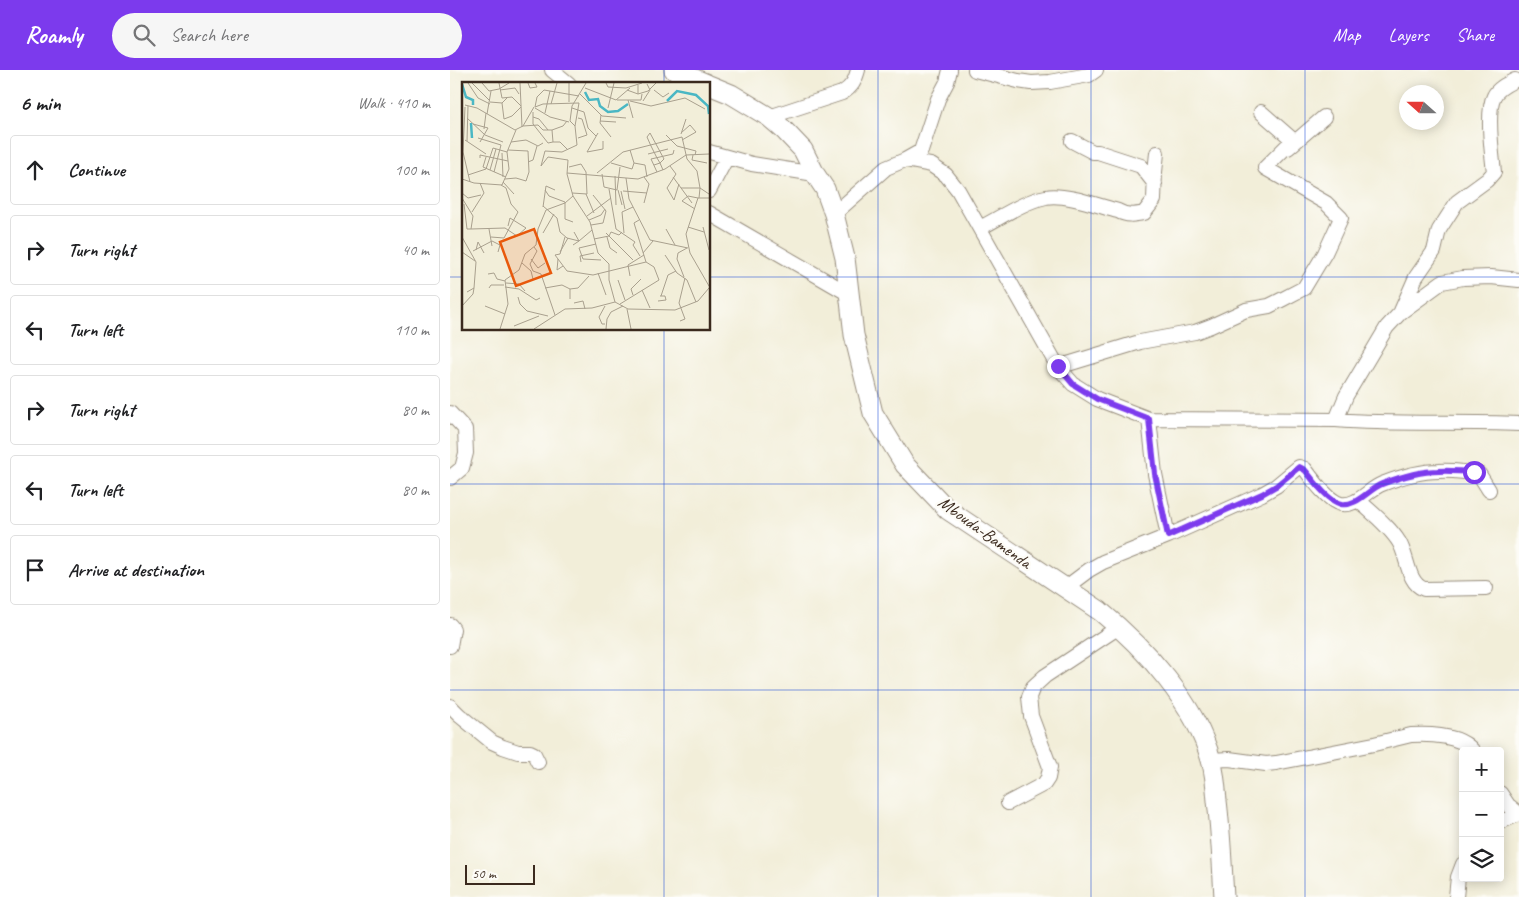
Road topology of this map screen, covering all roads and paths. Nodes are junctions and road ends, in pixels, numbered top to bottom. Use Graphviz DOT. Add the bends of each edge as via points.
graph roads {
  1 [pos="552,70"];
  2 [pos="674,70"];
  3 [pos="858,70"];
  4 [pos="950,70"];
  5 [pos="975,70"];
  6 [pos="1096,70"];
  7 [pos="1515,80"];
  8 [pos="567,82"];
  9 [pos="703,82"];
  10 [pos="710,85"];
  11 [pos="1261,112"];
  12 [pos="770,117"];
  13 [pos="1324,117"];
  14 [pos="1072,141"];
  15 [pos="710,152"];
  16 [pos="1157,153"];
  17 [pos="727,157"];
  18 [pos="905,160"];
  19 [pos="1265,168"];
  20 [pos="815,174"];
  21 [pos="1155,184"];
  22 [pos="710,189"];
  23 [pos="710,214"];
  24 [pos="834,214"];
  25 [pos="980,228"];
  26 [pos="1519,280"];
  27 [pos="849,294"];
  28 [pos="1401,312"];
  29 [pos="1058,366"];
  30 [pos="450,412"];
  31 [pos="1149,419"];
  32 [pos="1336,420"];
  33 [pos="1519,424"];
  34 [pos="450,478"];
  35 [pos="1489,490"];
  36 [pos="1358,500"];
  37 [pos="1168,536"];
  38 [pos="1065,588"];
  39 [pos="1486,588"];
  40 [pos="450,625"];
  41 [pos="1119,627"];
  42 [pos="450,646"];
  43 [pos="450,706"];
  44 [pos="1470,747"];
  45 [pos="1211,760"];
  46 [pos="538,762"];
  47 [pos="1504,800"];
  48 [pos="1008,803"];
  49 [pos="1519,814"];
  50 [pos="1504,820"];
  51 [pos="1459,874"];
  52 [pos="1224,897"];
  53 [pos="1456,897"];
  1 -- 8 [label="street"];
  2 -- 9 [label="highway, Mbouda-Bamenda"];
  3 -- 12 [label="street" via="849,89 842,93"];
  4 -- 18 [label="street" via="921,151"];
  5 -- 6 [label="street" via="1031,83 1089,75"];
  7 -- 28 [label="street" via="1499,89 1493,97 1494,172 1457,202 1440,230 1434,251 1416,277"];
  10 -- 12 [label="highway, Mbouda-Bamenda"];
  11 -- 19 [label="street" via="1293,140"];
  12 -- 20 [label="highway, Mbouda-Bamenda" via="803,150"];
  13 -- 19 [label="street"];
  14 -- 21 [label="street" via="1093,152 1141,166"];
  15 -- 17 [label="street"];
  16 -- 21 [label="street"];
  17 -- 20 [label="street"];
  17 -- 22 [label="street"];
  18 -- 24 [label="street" via="886,168"];
  18 -- 25 [label="street" via="931,165 946,176"];
  19 -- 29 [label="street" via="1326,203 1340,218 1325,253 1304,288 1269,306 1246,310 1195,332 1140,342"];
  20 -- 24 [label="highway, Mbouda-Bamenda" via="825,189"];
  21 -- 25 [label="street" via="1154,200 1144,213 1124,214 1048,196"];
  23 -- 27 [label="street"];
  24 -- 27 [label="highway, Mbouda-Bamenda" via="845,258"];
  25 -- 29 [label="street"];
  26 -- 28 [label="street" via="1491,277 1442,282"];
  27 -- 38 [label="highway, Mbouda-Bamenda" via="854,335 873,413 905,465 948,510"];
  28 -- 32 [label="street" via="1387,327 1346,396"];
  29 -- 31 [label="street" via="1073,384 1097,399"];
  30 -- 34 [label="street" via="465,429 466,454 462,468"];
  31 -- 32 [label="street"];
  31 -- 37 [label="street" via="1155,474"];
  32 -- 33 [label="street"];
  35 -- 36 [label="street" via="1474,472 1438,471 1406,476 1380,485"];
  36 -- 37 [label="street" via="1344,504 1336,502 1299,467 1262,494"];
  36 -- 39 [label="street" via="1399,542 1418,587"];
  37 -- 38 [label="street" via="1103,562"];
  38 -- 41 [label="highway, Mbouda-Bamenda"];
  40 -- 42 [label="street" via="453,629"];
  41 -- 45 [label="highway, Mbouda-Bamenda" via="1168,680 1195,718"];
  41 -- 48 [label="street" via="1033,687 1031,716 1050,767 1048,778 1044,784"];
  43 -- 46 [label="street" via="492,742 518,752 530,752"];
  44 -- 45 [label="street" via="1457,739 1423,734 1276,763"];
  45 -- 52 [label="highway, Mbouda-Bamenda" via="1221,833"];
  47 -- 49 [label="street"];
  49 -- 50 [label="street"];
  51 -- 53 [label="street"];
}
